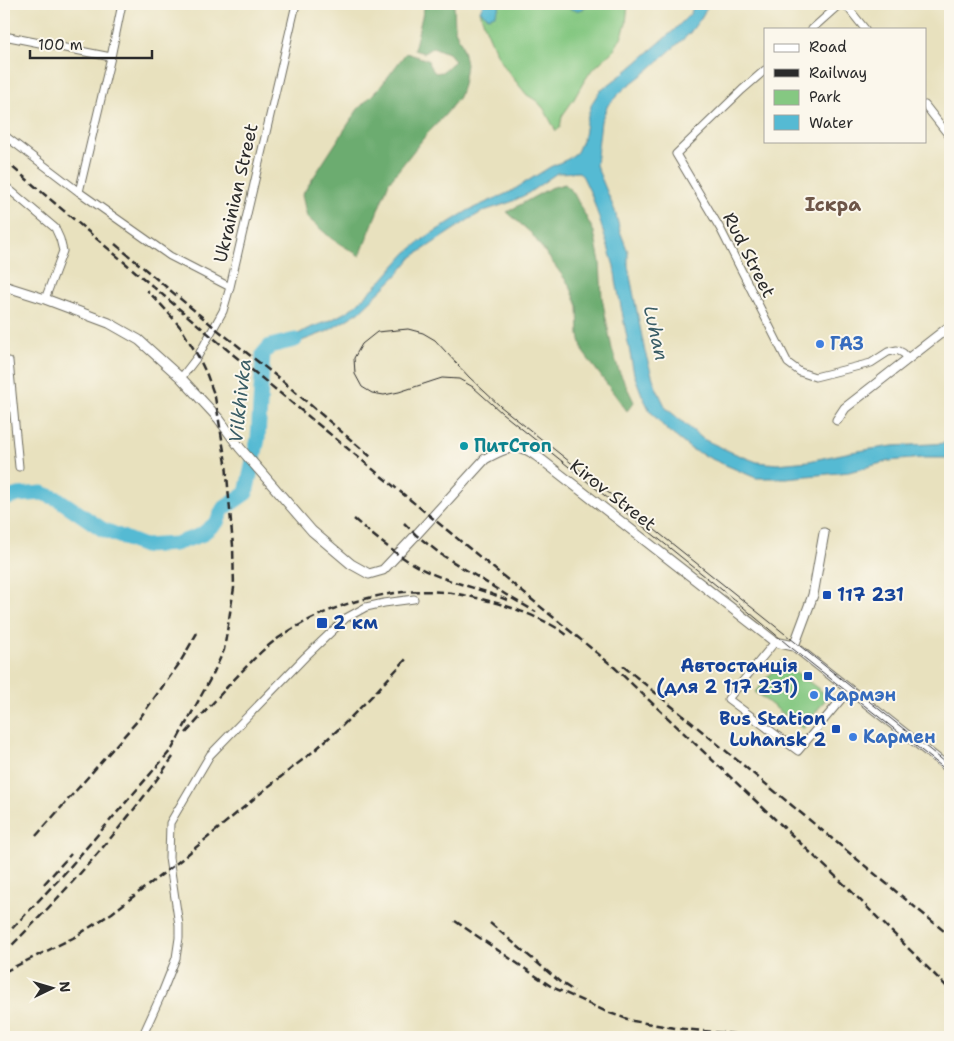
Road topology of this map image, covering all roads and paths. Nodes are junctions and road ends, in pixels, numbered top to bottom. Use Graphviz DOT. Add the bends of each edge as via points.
graph roads {
  1 [pos="122,4"];
  2 [pos="296,4"];
  3 [pos="840,4"];
  4 [pos="845,4"];
  5 [pos="813,28"];
  6 [pos="864,28"];
  7 [pos="4,36"];
  8 [pos="111,57"];
  9 [pos="764,71"];
  10 [pos="926,106"];
  11 [pos="4,135"];
  12 [pos="950,137"];
  13 [pos="4,185"];
  14 [pos="79,192"];
  15 [pos="4,286"];
  16 [pos="230,287"];
  17 [pos="45,299"];
  18 [pos="950,326"];
  19 [pos="908,358"];
  20 [pos="9,361"];
  21 [pos="181,378"];
  22 [pos="837,420"];
  23 [pos="20,468"];
  24 [pos="824,533"];
  25 [pos="414,599"];
  26 [pos="775,642"];
  27 [pos="794,646"];
  28 [pos="849,690"];
  29 [pos="950,770"];
  30 [pos="142,1037"];
  1 -- 8 [label="street"];
  2 -- 16 [label="street, Ukrainian Street"];
  3 -- 5 [label="street"];
  4 -- 6 [label="street"];
  7 -- 8 [label="street"];
  8 -- 14 [label="street"];
  9 -- 19 [label="street, Rud Street" via="676,154 721,230 788,363 815,377 871,363 897,350"];
  10 -- 12 [label="street"];
  11 -- 14 [label="street"];
  13 -- 17 [label="street" via="55,228 60,240 63,251"];
  14 -- 16 [label="street" via="170,256"];
  15 -- 17 [label="street"];
  16 -- 21 [label="street, Ukrainian Street" via="223,311 198,356"];
  17 -- 21 [label="street" via="124,331 139,340"];
  18 -- 19 [label="street"];
  19 -- 22 [label="street" via="845,408"];
  20 -- 23 [label="street"];
  21 -- 26 [label="street, Kirov Street" via="312,531 351,564 369,574 382,570 485,459 510,448 524,448"];
  24 -- 27 [label="street" via="814,595"];
  25 -- 30 [label="street" via="366,607 346,618 210,755 170,823 169,858 179,938 176,958"];
  26 -- 27 [label="street, Kirov Street"];
  26 -- 28 [label="street" via="728,699 798,751"];
  27 -- 28 [label="street, Kirov Street"];
  28 -- 29 [label="street, Kirov Street"];
}
